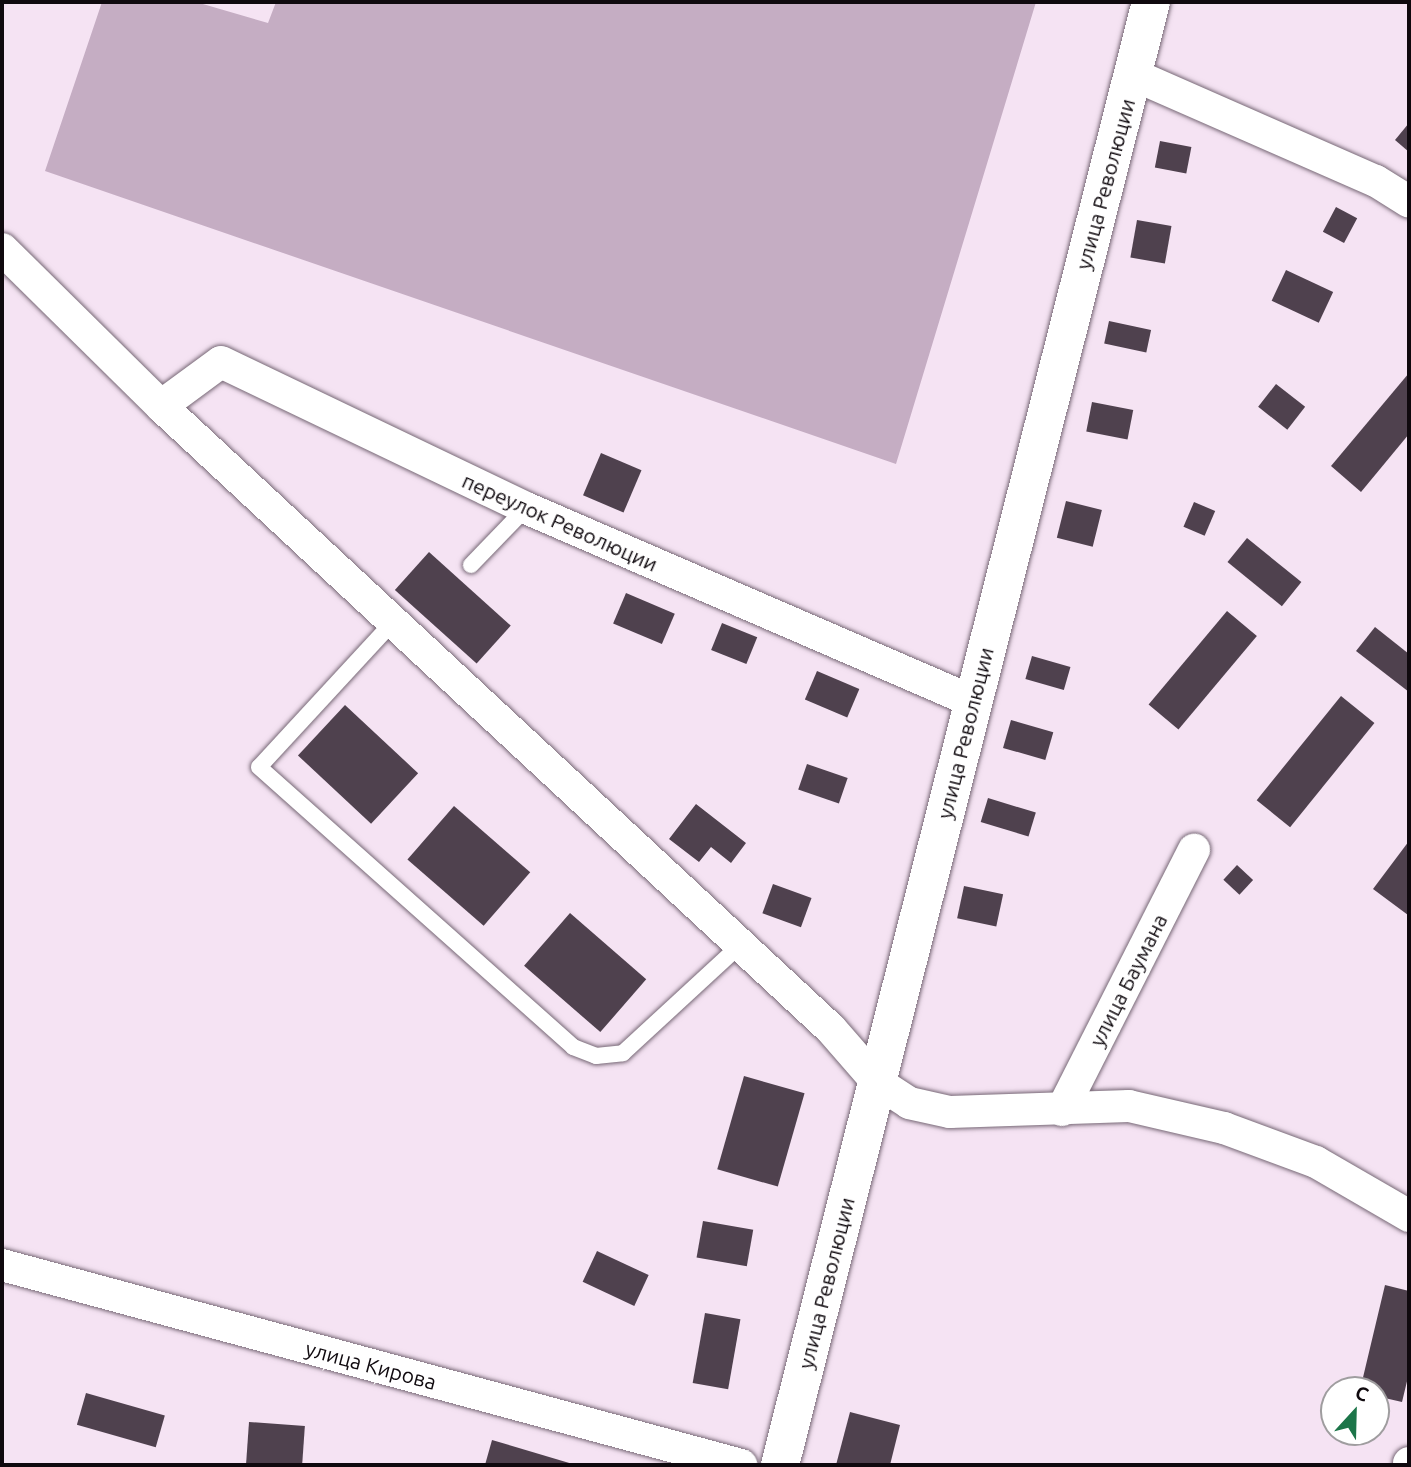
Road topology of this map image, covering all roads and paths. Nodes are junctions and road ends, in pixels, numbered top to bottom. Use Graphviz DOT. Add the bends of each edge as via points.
graph roads {
  1 [pos="1152,2"];
  2 [pos="1134,75"];
  3 [pos="1409,202"];
  4 [pos="2,249"];
  5 [pos="160,406"];
  6 [pos="526,508"];
  7 [pos="471,565"];
  8 [pos="393,622"];
  9 [pos="973,701"];
  10 [pos="1194,850"];
  11 [pos="738,947"];
  12 [pos="877,1082"];
  13 [pos="1062,1110"];
  14 [pos="1409,1216"];
  15 [pos="2,1265"];
  16 [pos="741,1465"];
  17 [pos="780,1465"];
  1 -- 2 [label="street, улица Революции"];
  2 -- 3 [label="street" via="1376,181"];
  2 -- 9 [label="street, улица Революции"];
  4 -- 5 [label="street"];
  5 -- 6 [label="street, переулок Революции" via="221,362"];
  5 -- 8 [label="street"];
  6 -- 7 [label="lane"];
  6 -- 9 [label="street, переулок Революции"];
  8 -- 11 [label="street"];
  8 -- 11 [label="lane" via="259,767 573,1047 596,1056 622,1053"];
  9 -- 12 [label="street, улица Революции"];
  10 -- 13 [label="street, улица Баумана"];
  11 -- 12 [label="street" via="831,1029"];
  12 -- 13 [label="street" via="909,1102 950,1112"];
  12 -- 17 [label="street, улица Революции"];
  13 -- 14 [label="street" via="1129,1106 1224,1128 1316,1162"];
  15 -- 16 [label="street, улица Кирова"];
}
